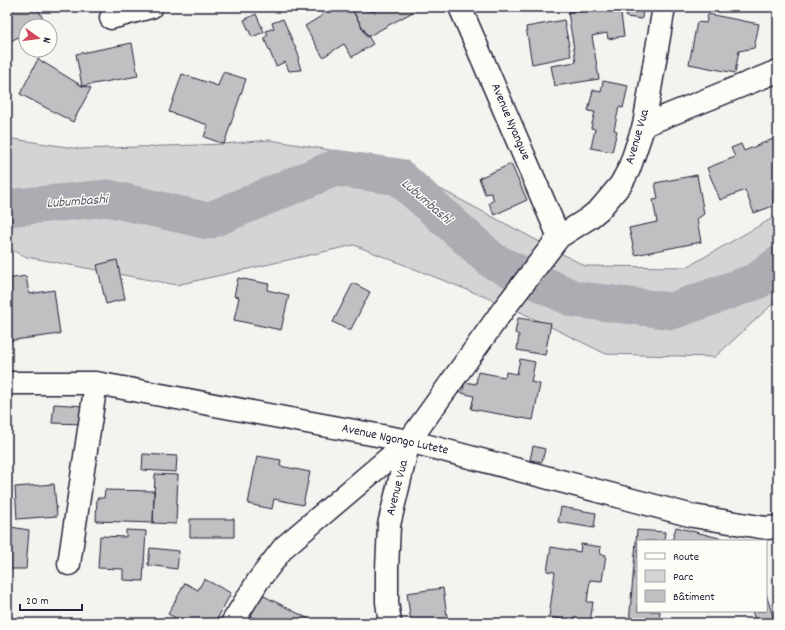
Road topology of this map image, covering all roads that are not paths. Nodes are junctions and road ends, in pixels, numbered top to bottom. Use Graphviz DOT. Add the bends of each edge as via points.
graph roads {
  1 [pos="151,7"];
  2 [pos="460,7"];
  3 [pos="664,7"];
  4 [pos="111,18"];
  5 [pos="778,71"];
  6 [pos="644,125"];
  7 [pos="556,241"];
  8 [pos="7,383"];
  9 [pos="96,383"];
  10 [pos="409,441"];
  11 [pos="778,527"];
  12 [pos="69,564"];
  13 [pos="232,623"];
  14 [pos="390,623"];
  1 -- 4 [label="street"];
  2 -- 7 [label="street, Avenue Nyangwe"];
  3 -- 6 [label="street, Avenue Vua"];
  5 -- 6 [label="street"];
  6 -- 7 [label="street, Avenue Vua" via="630,170 612,196 589,218"];
  7 -- 10 [label="street, Avenue Vua"];
  8 -- 9 [label="street, Avenue Ngongo Lutete"];
  9 -- 10 [label="street, Avenue Ngongo Lutete"];
  9 -- 12 [label="street"];
  10 -- 11 [label="street, Avenue Ngongo Lutete" via="693,516 766,528"];
  10 -- 13 [label="street" via="284,547 258,581"];
  10 -- 14 [label="street, Avenue Vua" via="389,525 387,602"];
}
